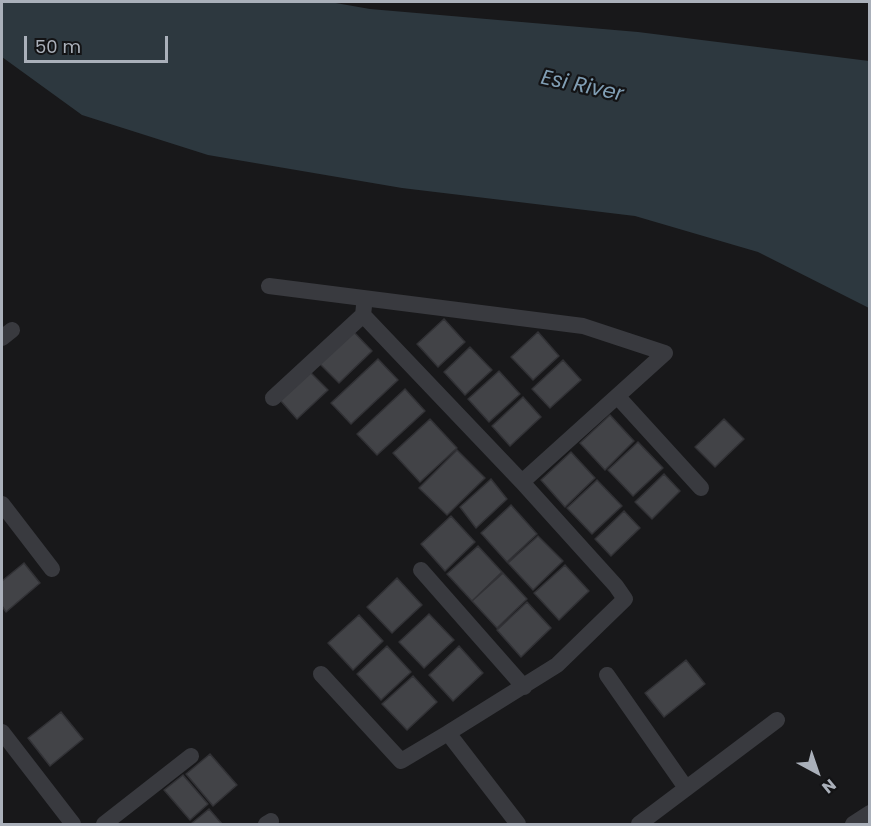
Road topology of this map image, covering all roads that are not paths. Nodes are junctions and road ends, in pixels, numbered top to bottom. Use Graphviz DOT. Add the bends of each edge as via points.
graph roads {
  1 [pos="269,286"];
  2 [pos="366,298"];
  3 [pos="363,315"];
  4 [pos="618,397"];
  5 [pos="273,398"];
  6 [pos="522,482"];
  7 [pos="700,488"];
  8 [pos="2,504"];
  9 [pos="52,569"];
  10 [pos="421,570"];
  11 [pos="321,674"];
  12 [pos="607,675"];
  13 [pos="524,687"];
  14 [pos="777,720"];
  15 [pos="2,732"];
  16 [pos="448,733"];
  17 [pos="191,756"];
  18 [pos="686,788"];
  19 [pos="73,825"];
  20 [pos="104,825"];
  21 [pos="518,825"];
  22 [pos="639,825"];
  1 -- 2 [label="street"];
  2 -- 3 [label="street"];
  2 -- 4 [label="street" via="583,326 665,354"];
  3 -- 5 [label="street"];
  3 -- 6 [label="street"];
  4 -- 6 [label="street"];
  4 -- 7 [label="street"];
  6 -- 13 [label="street" via="624,599 557,664"];
  8 -- 9 [label="street"];
  10 -- 13 [label="street"];
  11 -- 16 [label="street" via="401,760"];
  12 -- 18 [label="street"];
  13 -- 16 [label="street"];
  14 -- 18 [label="street"];
  15 -- 19 [label="street"];
  16 -- 21 [label="street"];
  17 -- 20 [label="street"];
  18 -- 22 [label="street"];
}
